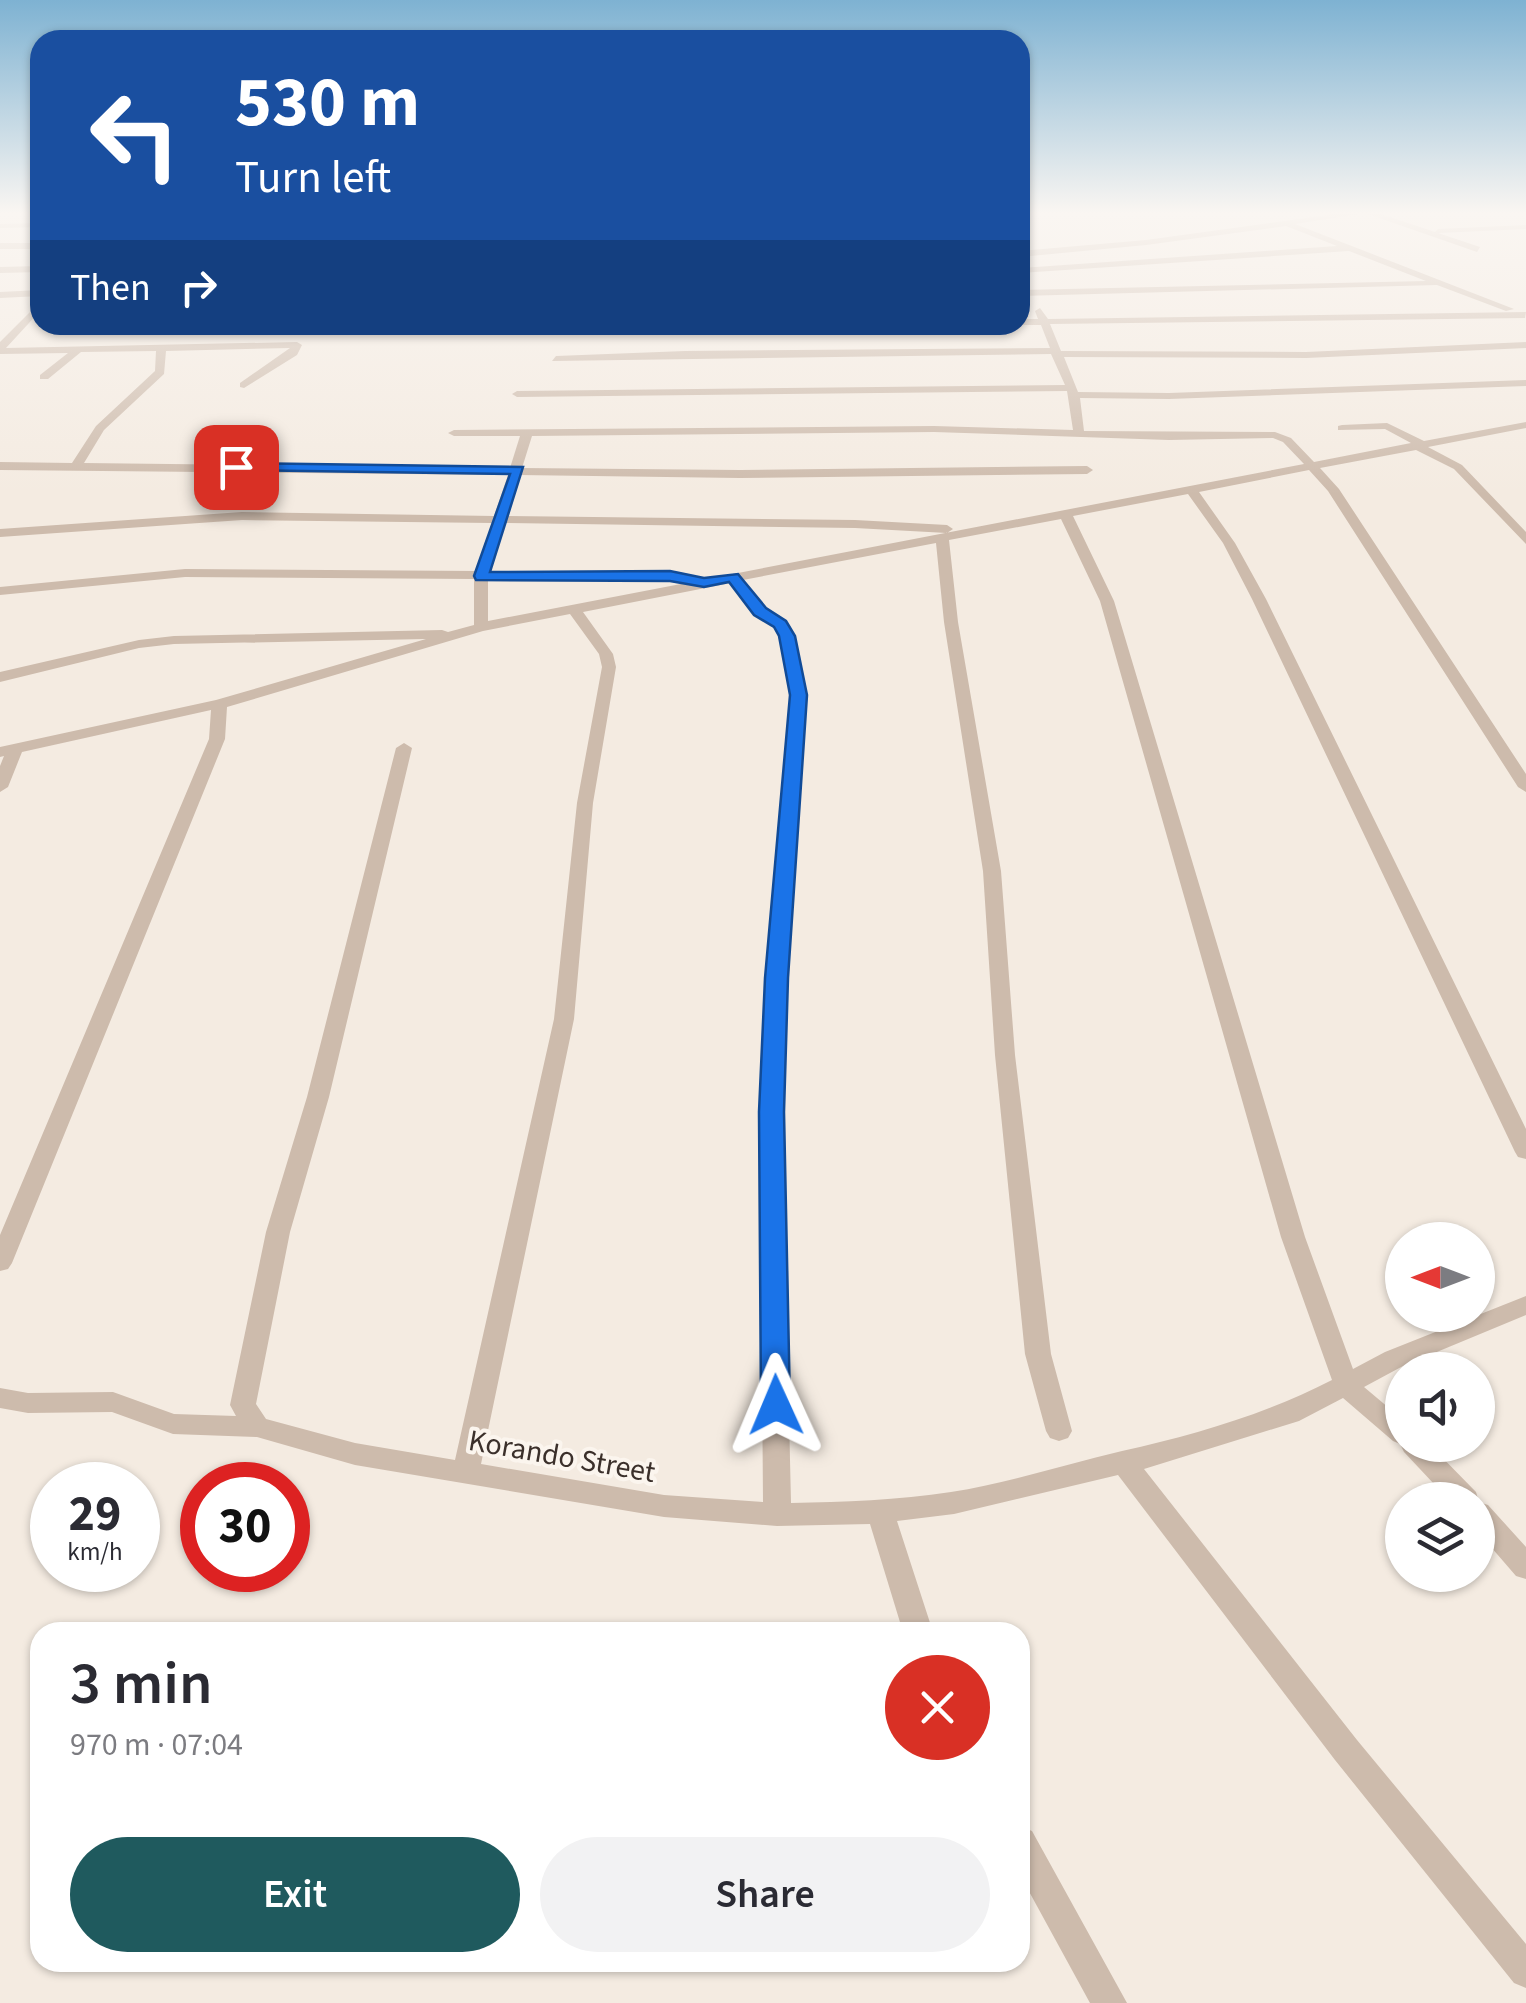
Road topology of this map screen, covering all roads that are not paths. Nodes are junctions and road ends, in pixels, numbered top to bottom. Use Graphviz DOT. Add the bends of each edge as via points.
graph roads {
  1 [pos="1035,307"];
  2 [pos="30,315"];
  3 [pos="1526,315"];
  4 [pos="24,321"];
  5 [pos="30,321"];
  6 [pos="1030,322"];
  7 [pos="1046,322"];
  8 [pos="1526,345"];
  9 [pos="161,346"];
  10 [pos="80,348"];
  11 [pos="0,349"];
  12 [pos="1055,353"];
  13 [pos="556,359"];
  14 [pos="44,377"];
  15 [pos="1526,383"];
  16 [pos="244,384"];
  17 [pos="1072,391"];
  18 [pos="517,394"];
  19 [pos="1526,425"];
  20 [pos="1342,428"];
  21 [pos="1079,432"];
  22 [pos="454,433"];
  23 [pos="527,433"];
  24 [pos="1418,444"];
  25 [pos="77,465"];
  26 [pos="0,466"];
  27 [pos="1316,468"];
  28 [pos="518,470"];
  29 [pos="1086,470"];
  30 [pos="1191,489"];
  31 [pos="1065,513"];
  32 [pos="501,519"];
  33 [pos="968,532"];
  34 [pos="0,533"];
  35 [pos="942,536"];
  36 [pos="1526,540"];
  37 [pos="481,576"];
  38 [pos="732,577"];
  39 [pos="704,582"];
  40 [pos="0,592"];
  41 [pos="573,608"];
  42 [pos="481,628"];
  43 [pos="459,634"];
  44 [pos="0,677"];
  45 [pos="219,704"];
  46 [pos="404,748"];
  47 [pos="7,750"];
  48 [pos="0,787"];
  49 [pos="1526,787"];
  50 [pos="1526,1152"];
  51 [pos="0,1263"];
  52 [pos="1526,1305"];
  53 [pos="1347,1386"];
  54 [pos="0,1398"];
  55 [pos="1385,1419"];
  56 [pos="257,1427"];
  57 [pos="1059,1431"];
  58 [pos="1123,1462"];
  59 [pos="1429,1462"];
  60 [pos="466,1472"];
  61 [pos="1449,1482"];
  62 [pos="880,1512"];
  63 [pos="777,1516"];
  64 [pos="1495,1531"];
  65 [pos="1526,1567"];
  66 [pos="915,1622"];
  67 [pos="1030,1860"];
  68 [pos="1526,1971"];
  69 [pos="1109,2003"];
  1 -- 7 [label="street"];
  2 -- 4 [label="street"];
  3 -- 7 [label="street"];
  4 -- 5 [label="street"];
  4 -- 11 [label="street"];
  6 -- 7 [label="street"];
  7 -- 12 [label="street"];
  8 -- 12 [label="street" via="1277,356"];
  9 -- 10 [label="street"];
  9 -- 16 [label="street" via="297,346"];
  9 -- 25 [label="street" via="160,372 100,428"];
  10 -- 11 [label="street"];
  10 -- 14 [label="street"];
  12 -- 13 [label="street"];
  12 -- 17 [label="street"];
  15 -- 17 [label="street" via="1168,396"];
  17 -- 18 [label="street"];
  17 -- 21 [label="street"];
  19 -- 24 [label="street"];
  20 -- 24 [label="street" via="1387,426"];
  21 -- 23 [label="street"];
  21 -- 27 [label="street" via="1275,435"];
  22 -- 23 [label="street"];
  23 -- 28 [label="street"];
  24 -- 27 [label="street"];
  24 -- 36 [label="street" via="1458,466"];
  25 -- 26 [label="street"];
  25 -- 28 [label="street"];
  27 -- 30 [label="street"];
  27 -- 49 [label="street"];
  28 -- 29 [label="street"];
  28 -- 32 [label="street"];
  30 -- 31 [label="street"];
  30 -- 50 [label="street" via="1259,598"];
  31 -- 33 [label="street"];
  31 -- 53 [label="street" via="1107,601 1293,1237"];
  32 -- 33 [label="street" via="901,524"];
  32 -- 34 [label="street" via="242,516"];
  32 -- 37 [label="street"];
  33 -- 35 [label="street"];
  35 -- 38 [label="street"];
  35 -- 57 [label="street" via="992,871 1038,1354"];
  37 -- 39 [label="street" via="670,576"];
  37 -- 40 [label="street" via="185,574"];
  37 -- 42 [label="street"];
  38 -- 39 [label="street"];
  38 -- 63 [label="street" via="787,636 798,695 771,1112"];
  39 -- 41 [label="street"];
  41 -- 42 [label="street"];
  41 -- 60 [label="street" via="609,668 584,803 564,1019"];
  42 -- 43 [label="street"];
  43 -- 44 [label="street" via="174,640"];
  43 -- 45 [label="street"];
  45 -- 47 [label="street"];
  45 -- 51 [label="street" via="217,740"];
  46 -- 56 [label="street" via="266,1289 243,1405"];
  47 -- 48 [label="street"];
  52 -- 53 [label="street, Korando Street" via="1394,1358"];
  53 -- 55 [label="street"];
  53 -- 58 [label="street, Korando Street" via="1290,1414"];
  54 -- 56 [label="street, Korando Street" via="113,1402 173,1424"];
  56 -- 60 [label="street, Korando Street" via="355,1454"];
  58 -- 62 [label="street, Korando Street" via="954,1503"];
  58 -- 68 [label="street"];
  59 -- 61 [label="street"];
  60 -- 63 [label="street, Korando Street" via="664,1506"];
  62 -- 63 [label="street, Korando Street"];
  62 -- 66 [label="street"];
  64 -- 65 [label="street"];
  67 -- 69 [label="street"];
}
